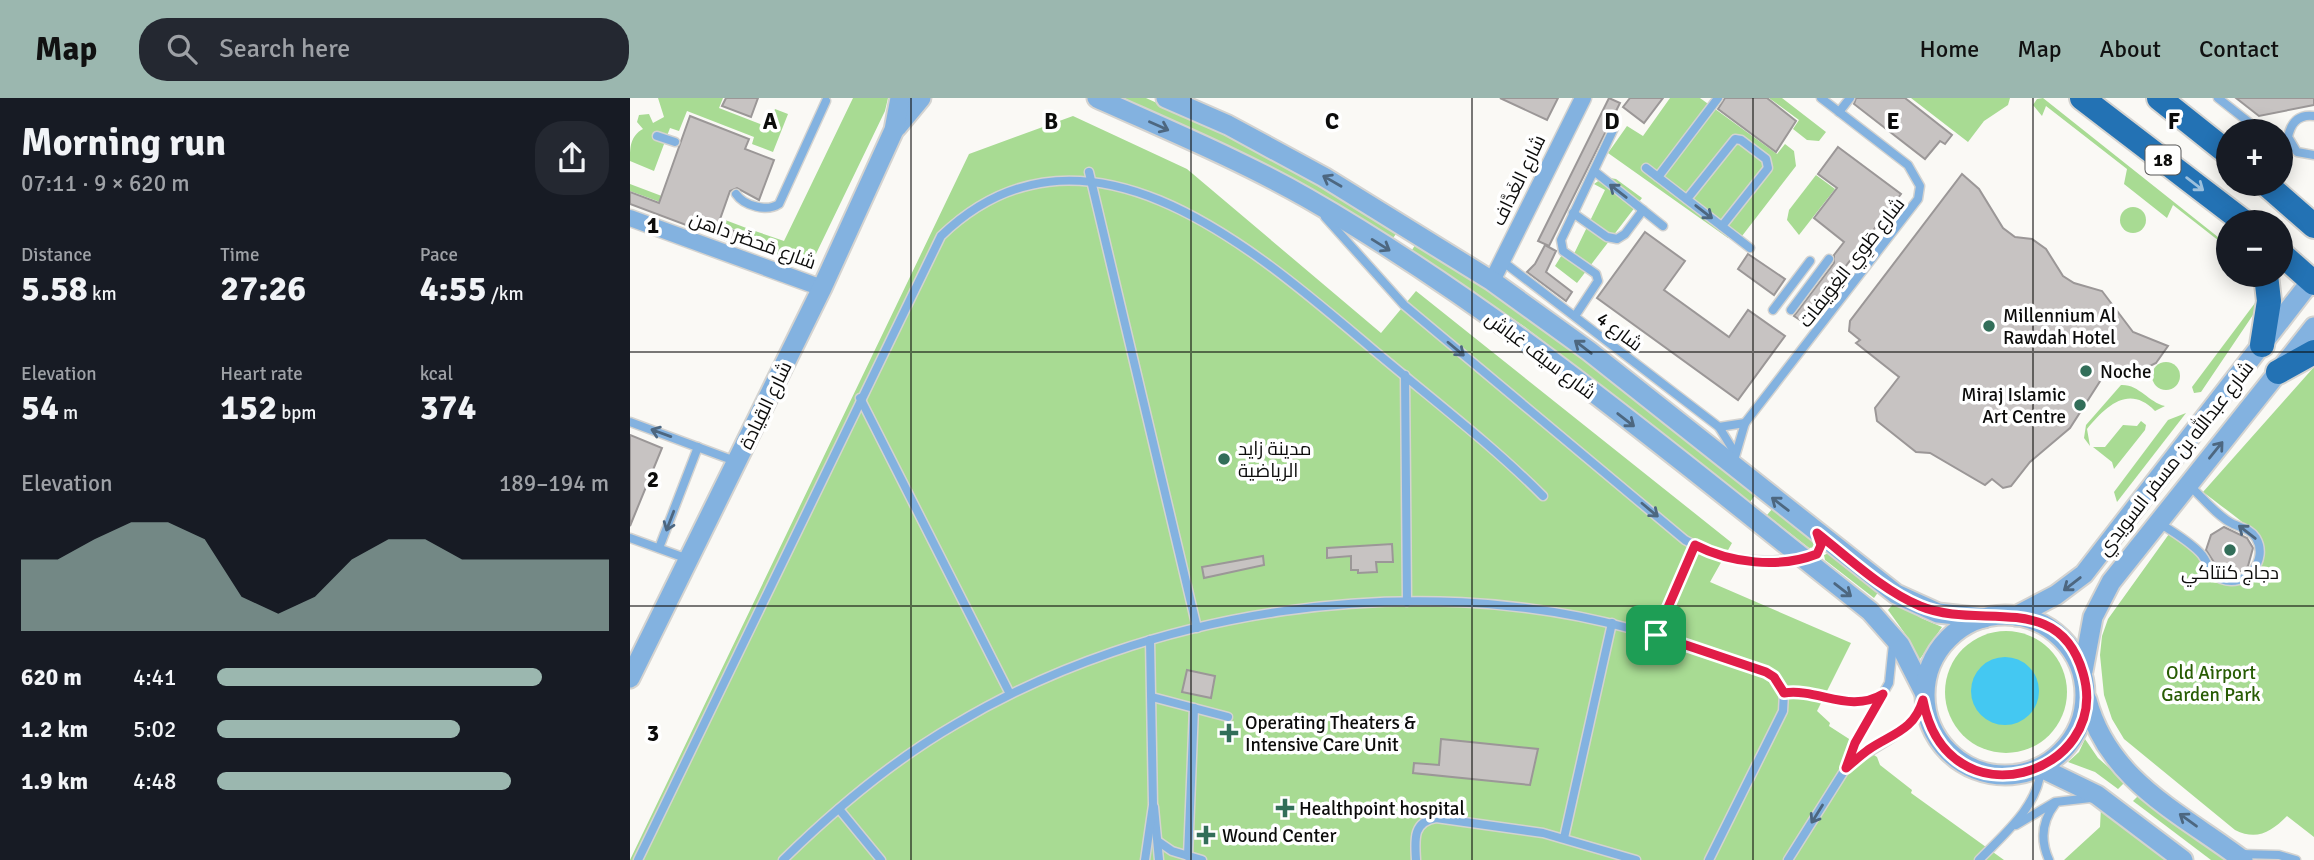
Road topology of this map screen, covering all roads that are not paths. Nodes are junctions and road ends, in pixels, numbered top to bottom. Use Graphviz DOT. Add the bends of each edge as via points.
graph roads {
  1 [pos="900,98"];
  2 [pos="921,98"];
  3 [pos="1097,98"];
  4 [pos="1166,98"];
  5 [pos="1583,98"];
  6 [pos="1718,98"];
  7 [pos="1821,98"];
  8 [pos="1850,98"];
  9 [pos="2082,98"];
  10 [pos="2218,98"];
  11 [pos="2163,100"];
  12 [pos="826,101"];
  13 [pos="1839,112"];
  14 [pos="2314,116"];
  15 [pos="2245,119"];
  16 [pos="2293,125"];
  17 [pos="1615,126"];
  18 [pos="894,130"];
  19 [pos="657,136"];
  20 [pos="674,142"];
  21 [pos="2216,143"];
  22 [pos="2293,147"];
  23 [pos="2314,155"];
  24 [pos="1646,167"];
  25 [pos="1594,171"];
  26 [pos="1065,172"];
  27 [pos="1077,172"];
  28 [pos="1089,172"];
  29 [pos="1658,177"];
  30 [pos="1121,178"];
  31 [pos="1131,180"];
  32 [pos="736,194"];
  33 [pos="2281,196"];
  34 [pos="2290,196"];
  35 [pos="1309,199"];
  36 [pos="1687,199"];
  37 [pos="2314,206"];
  38 [pos="2228,210"];
  39 [pos="1643,211"];
  40 [pos="1573,212"];
  41 [pos="630,218"];
  42 [pos="1663,226"];
  43 [pos="1722,226"];
  44 [pos="2314,226"];
  45 [pos="1751,248"];
  46 [pos="1829,259"];
  47 [pos="1502,261"];
  48 [pos="1810,261"];
  49 [pos="2293,264"];
  50 [pos="2313,280"];
  51 [pos="1492,281"];
  52 [pos="2267,287"];
  53 [pos="821,288"];
  54 [pos="1773,310"];
  55 [pos="1791,310"];
  56 [pos="1575,316"];
  57 [pos="2314,327"];
  58 [pos="2262,345"];
  59 [pos="2314,352"];
  60 [pos="2278,372"];
  61 [pos="1405,375"];
  62 [pos="860,398"];
  63 [pos="630,422"];
  64 [pos="1745,423"];
  65 [pos="1719,427"];
  66 [pos="698,447"];
  67 [pos="1733,460"];
  68 [pos="738,462"];
  69 [pos="2188,484"];
  70 [pos="1544,496"];
  71 [pos="2159,523"];
  72 [pos="1817,533"];
  73 [pos="630,538"];
  74 [pos="1695,545"];
  75 [pos="659,548"];
  76 [pos="1802,558"];
  77 [pos="688,559"];
  78 [pos="1407,602"];
  79 [pos="2016,616"];
  80 [pos="1984,618"];
  81 [pos="1612,623"];
  82 [pos="1198,628"];
  83 [pos="1892,634"];
  84 [pos="1656,635"];
  85 [pos="1150,640"];
  86 [pos="2083,672"];
  87 [pos="630,678"];
  88 [pos="1784,693"];
  89 [pos="1010,694"];
  90 [pos="1883,694"];
  91 [pos="1924,696"];
  92 [pos="1152,697"];
  93 [pos="2087,698"];
  94 [pos="1194,708"];
  95 [pos="1228,716"];
  96 [pos="1846,768"];
  97 [pos="2041,768"];
  98 [pos="2105,801"];
  99 [pos="2055,802"];
  100 [pos="1153,805"];
  101 [pos="839,809"];
  102 [pos="2011,829"];
  103 [pos="1564,838"];
  104 [pos="1159,842"];
  105 [pos="1188,856"];
  106 [pos="2240,857"];
  107 [pos="638,860"];
  108 [pos="783,860"];
  109 [pos="881,860"];
  110 [pos="1145,860"];
  111 [pos="1159,860"];
  112 [pos="1202,860"];
  113 [pos="1416,860"];
  114 [pos="1636,860"];
  115 [pos="1709,860"];
  116 [pos="1788,860"];
  117 [pos="1979,860"];
  118 [pos="2049,860"];
  119 [pos="2183,860"];
  120 [pos="2296,860"];
  1 -- 18 [label="street, شارع القِيادة"];
  2 -- 18 [label="street, شارع القِيادة"];
  3 -- 35 [label="street, شارع سيف غباش, one-way"];
  51 -- 4 [label="street, شارع سيف غباش, one-way" via="1324,177 1228,125"];
  5 -- 47 [label="street, شارع الغَدَّاف"];
  6 -- 29 [label="lane"];
  7 -- 13 [label="lane, شارع طَوِي الغِوَيفات"];
  8 -- 13 [label="lane"];
  9 -- 38 [label="main road, 18, one-way"];
  10 -- 15 [label="lane"];
  11 -- 21 [label="main road, 18"];
  12 -- 32 [label="lane" via="779,204 767,209"];
  13 -- 64 [label="lane, شارع طَوِي الغِوَيفات" via="1908,165 1920,186 1918,199"];
  14 -- 16 [label="lane" via="2303,116"];
  17 -- 25 [label="lane"];
  18 -- 53 [label="street, شارع القِيادة"];
  19 -- 20 [label="lane"];
  22 -- 23 [label="lane"];
  24 -- 29 [label="lane"];
  39 -- 25 [label="lane, one-way"];
  25 -- 40 [label="lane"];
  26 -- 62 [label="lane" via="1041,174 996,191 949,227"];
  27 -- 28 [label="lane"];
  28 -- 30 [label="lane"];
  28 -- 82 [label="lane"];
  29 -- 36 [label="lane"];
  31 -- 61 [label="lane" via="1226,231"];
  33 -- 44 [label="main road"];
  34 -- 37 [label="main road"];
  35 -- 74 [label="lane, one-way" via="1404,305"];
  35 -- 76 [label="street, شارع سيف غباش, one-way" via="1525,342"];
  36 -- 43 [label="lane, one-way"];
  36 -- 43 [label="lane" via="1735,139 1766,159 1768,168"];
  39 -- 40 [label="lane" via="1617,239 1607,237"];
  39 -- 42 [label="lane"];
  40 -- 56 [label="lane" via="1561,248 1596,274 1598,281"];
  41 -- 53 [label="street, شارع مَحضَر داهن"];
  43 -- 45 [label="lane"];
  46 -- 55 [label="lane"];
  47 -- 51 [label="street, شارع الغَدَّاف"];
  47 -- 56 [label="lane, شارع 4"];
  48 -- 54 [label="lane"];
  49 -- 50 [label="main road"];
  50 -- 58 [label="street, شارع عبدالله بن مسفر السويدي"];
  67 -- 51 [label="street, شارع سيف غباش, one-way"];
  52 -- 58 [label="main road"];
  53 -- 68 [label="street, شارع القِيادة"];
  56 -- 65 [label="lane, شارع 4"];
  57 -- 60 [label="street, شارع عبدالله بن مسفر السويدي"];
  58 -- 79 [label="street, شارع عبدالله بن مسفر السويدي, one-way" via="2084,574"];
  59 -- 60 [label="main road"];
  69 -- 60 [label="street, شارع عبدالله بن مسفر السويدي, one-way"];
  61 -- 70 [label="lane" via="1491,444"];
  61 -- 78 [label="lane"];
  62 -- 89 [label="lane"];
  62 -- 107 [label="lane"];
  66 -- 63 [label="lane, one-way"];
  64 -- 65 [label="lane"];
  64 -- 67 [label="lane, شارع طَوِي الغِوَيفات"];
  65 -- 67 [label="lane, شارع 4"];
  66 -- 68 [label="lane"];
  66 -- 75 [label="lane, one-way"];
  72 -- 67 [label="street, شارع سيف غباش, one-way"];
  68 -- 77 [label="street, شارع القِيادة"];
  69 -- 71 [label="street, شارع عبدالله بن مسفر السويدي"];
  71 -- 69 [label="lane, one-way" via="2202,555 2218,578 2235,581 2252,572 2259,556 2255,538"];
  71 -- 86 [label="street, شارع عبدالله بن مسفر السويدي" via="2100,600"];
  72 -- 76 [label="street" via="1819,552"];
  72 -- 80 [label="street, شارع سيف غباش" via="1910,602 1953,616"];
  73 -- 75 [label="lane"];
  74 -- 76 [label="lane" via="1743,560"];
  74 -- 84 [label="lane"];
  75 -- 77 [label="lane"];
  76 -- 83 [label="street, شارع سيف غباش, one-way"];
  77 -- 87 [label="street, شارع القِيادة"];
  78 -- 81 [label="lane" via="1504,605"];
  78 -- 82 [label="lane" via="1313,609"];
  79 -- 80 [label="street"];
  79 -- 86 [label="street" via="2053,630 2071,648"];
  80 -- 91 [label="street" via="1958,631 1938,651"];
  81 -- 84 [label="lane"];
  81 -- 103 [label="lane"];
  82 -- 85 [label="lane"];
  83 -- 90 [label="lane" via="1892,671"];
  83 -- 91 [label="street, شارع سيف غباش"];
  84 -- 88 [label="lane" via="1766,672"];
  85 -- 89 [label="lane" via="1069,667"];
  85 -- 92 [label="lane"];
  86 -- 93 [label="street"];
  88 -- 90 [label="lane" via="1804,691 1852,703"];
  88 -- 115 [label="lane" via="1783,711"];
  89 -- 101 [label="lane" via="932,738"];
  90 -- 96 [label="lane"];
  91 -- 96 [label="lane" via="1918,714 1903,732"];
  91 -- 97 [label="street" via="1938,740 1971,768 1999,776"];
  92 -- 94 [label="lane"];
  92 -- 100 [label="lane"];
  93 -- 97 [label="street" via="2073,736"];
  106 -- 93 [label="street, one-way" via="2125,771 2100,737"];
  94 -- 95 [label="lane"];
  94 -- 105 [label="lane"];
  96 -- 116 [label="lane, one-way"];
  97 -- 98 [label="street"];
  97 -- 102 [label="lane" via="2034,796"];
  98 -- 99 [label="lane" via="2085,797"];
  98 -- 119 [label="street"];
  99 -- 102 [label="lane"];
  99 -- 118 [label="lane" via="2044,825"];
  100 -- 104 [label="lane"];
  100 -- 110 [label="lane"];
  101 -- 108 [label="lane"];
  101 -- 109 [label="lane"];
  102 -- 117 [label="lane"];
  103 -- 113 [label="lane" via="1436,818 1416,831"];
  103 -- 114 [label="lane"];
  104 -- 105 [label="lane"];
  104 -- 111 [label="lane"];
  105 -- 112 [label="lane"];
  106 -- 120 [label="lane" via="2279,855"];
}
